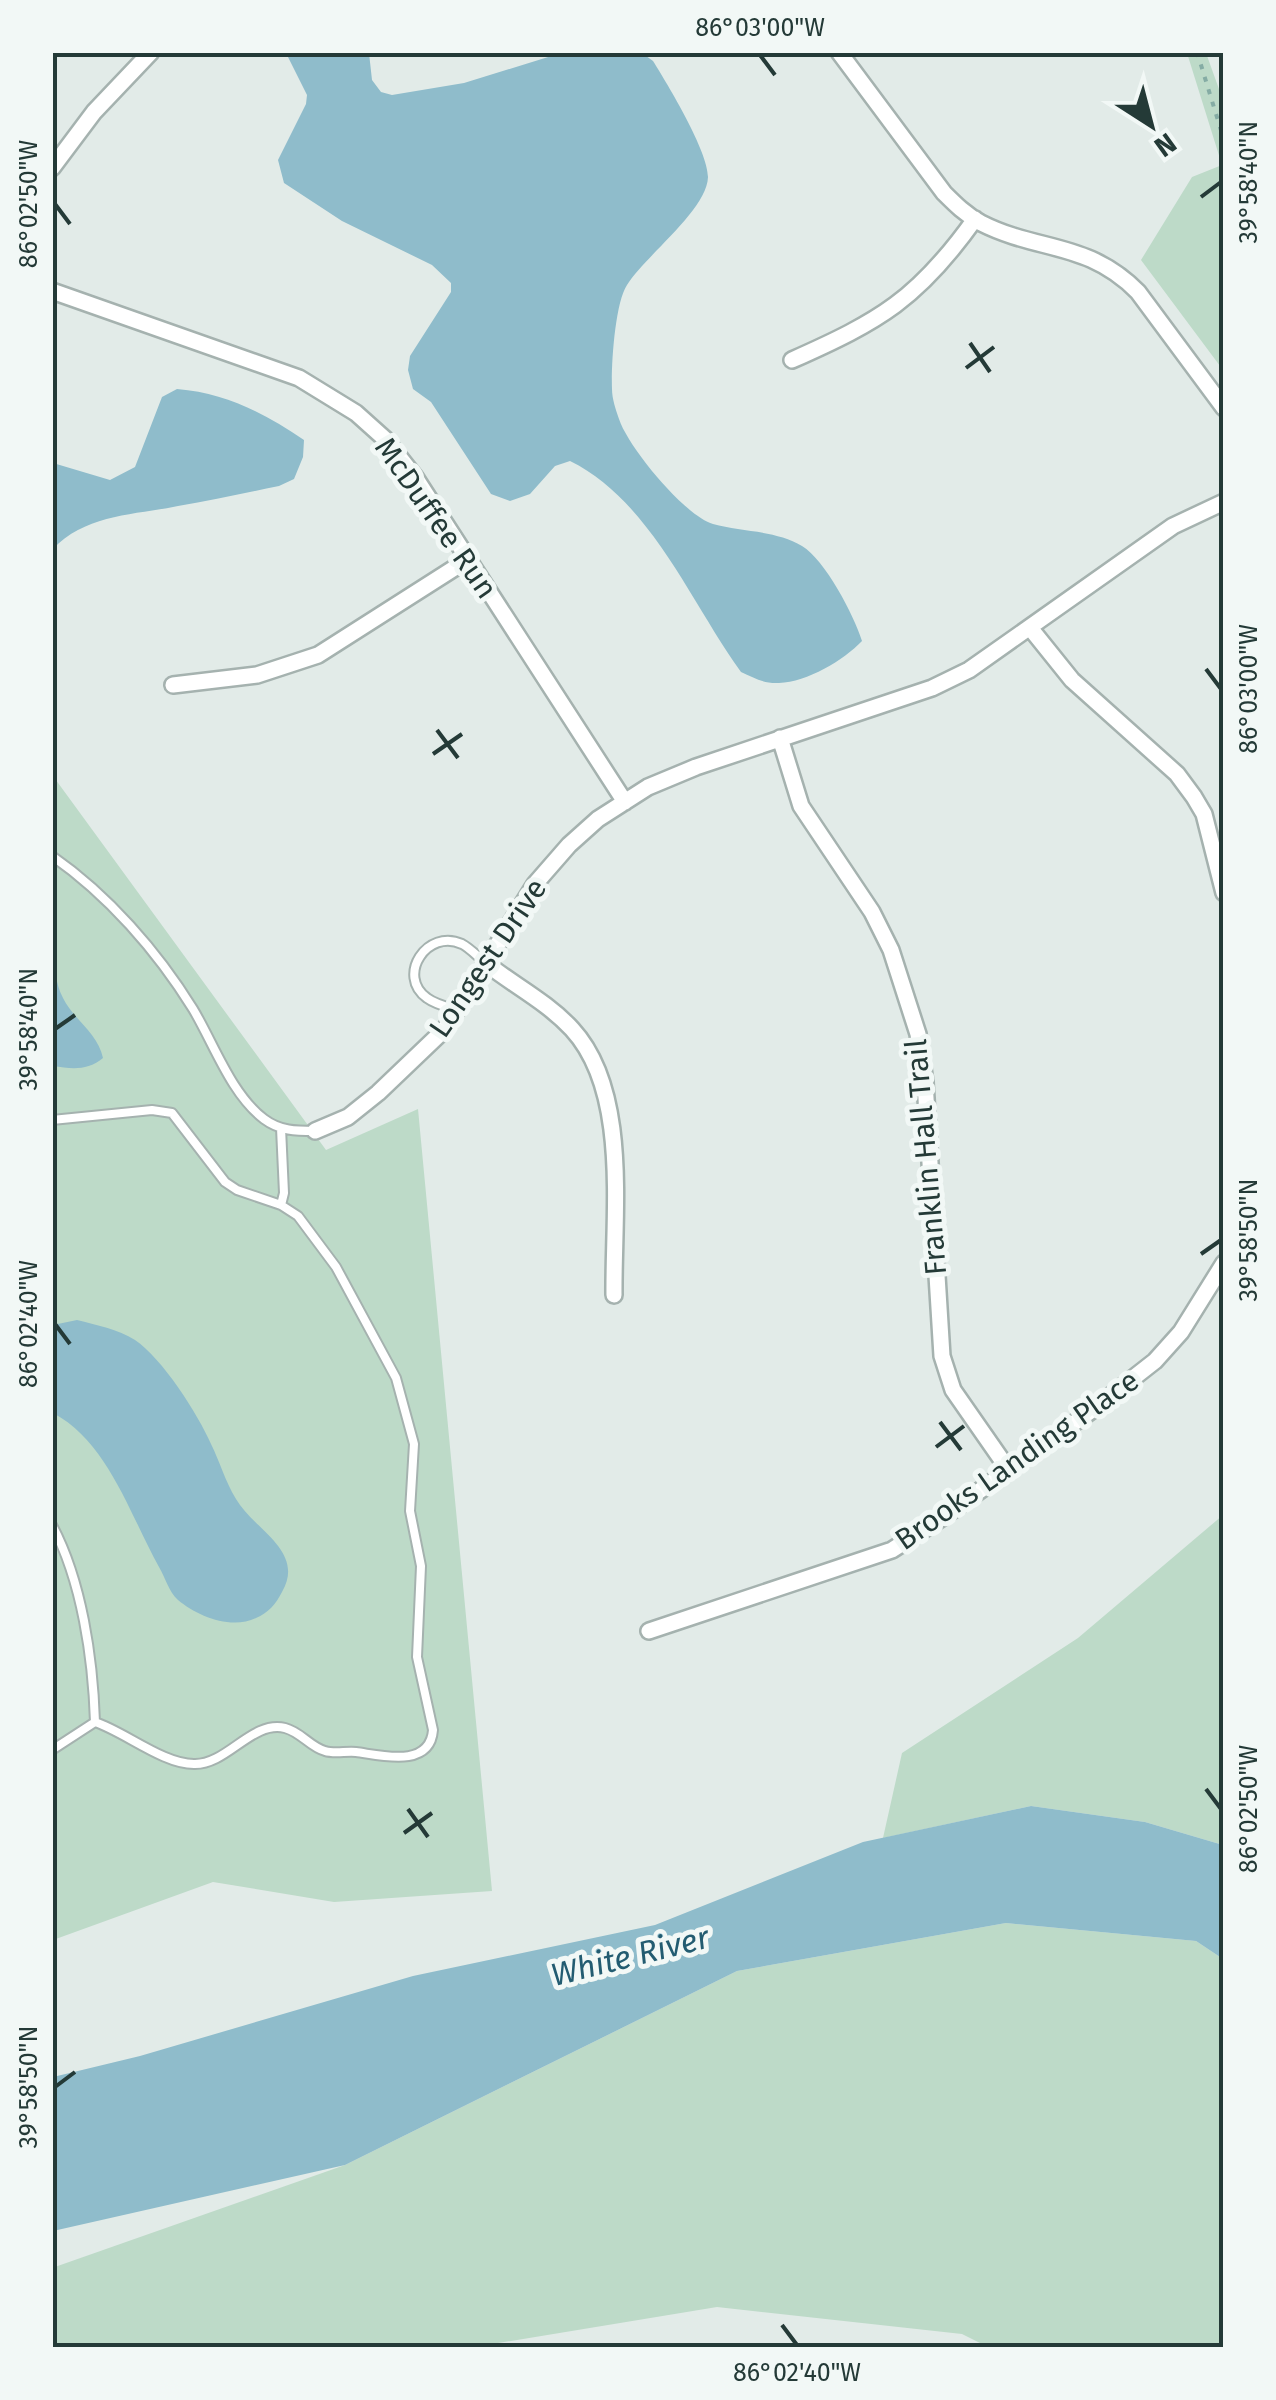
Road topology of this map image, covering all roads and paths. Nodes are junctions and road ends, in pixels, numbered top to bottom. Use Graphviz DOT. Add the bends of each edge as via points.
graph roads {
  1 [pos="151,52"];
  2 [pos="839,52"];
  3 [pos="1197,52"];
  4 [pos="1224,140"];
  5 [pos="52,168"];
  6 [pos="976,220"];
  7 [pos="52,291"];
  8 [pos="792,360"];
  9 [pos="1224,408"];
  10 [pos="1224,502"];
  11 [pos="467,560"];
  12 [pos="1031,628"];
  13 [pos="173,685"];
  14 [pos="780,738"];
  15 [pos="625,802"];
  16 [pos="52,856"];
  17 [pos="1224,894"];
  18 [pos="487,964"];
  19 [pos="458,1011"];
  20 [pos="52,1120"];
  21 [pos="281,1128"];
  22 [pos="315,1130"];
  23 [pos="281,1204"];
  24 [pos="1224,1263"];
  25 [pos="614,1295"];
  26 [pos="1008,1469"];
  27 [pos="52,1524"];
  28 [pos="648,1631"];
  29 [pos="95,1722"];
  30 [pos="52,1750"];
  1 -- 5 [label="street"];
  2 -- 6 [label="street" via="944,193"];
  3 -- 4 [label="path"];
  6 -- 8 [label="street" via="932,275 898,304 862,329"];
  6 -- 9 [label="street" via="1081,254 1122,276"];
  7 -- 11 [label="street, McDuffee Run" via="256,361 329,394 385,439"];
  10 -- 12 [label="street, Longest Drive" via="1174,526"];
  11 -- 13 [label="street" via="318,655 257,675"];
  11 -- 15 [label="street, McDuffee Run"];
  12 -- 14 [label="street, Longest Drive" via="932,688"];
  12 -- 17 [label="street" via="1072,680 1194,797"];
  14 -- 15 [label="street, Longest Drive" via="696,767"];
  14 -- 26 [label="street, Franklin Hall Trail" via="801,806 872,912 906,989 925,1082 942,1356 954,1390"];
  15 -- 18 [label="street, Longest Drive" via="569,845 534,884"];
  16 -- 21 [label="lane" via="94,888 152,952 252,1108"];
  18 -- 19 [label="street, Longest Drive"];
  18 -- 19 [label="lane" via="446,941 421,951 417,988"];
  18 -- 25 [label="street" via="572,1029 604,1085 612,1116"];
  19 -- 22 [label="street, Longest Drive" via="378,1093 348,1117"];
  20 -- 23 [label="lane" via="172,1113 225,1182"];
  21 -- 22 [label="lane, Longest Drive"];
  21 -- 23 [label="lane"];
  23 -- 29 [label="lane" via="324,1247 406,1408 414,1444 410,1511 421,1566 417,1657 432,1738 416,1753 385,1758 328,1752 280,1727 194,1764"];
  24 -- 26 [label="street, Brooks Landing Place" via="1155,1361"];
  26 -- 28 [label="street, Brooks Landing Place" via="892,1550"];
  27 -- 29 [label="lane" via="83,1611"];
  29 -- 30 [label="lane"];
}
